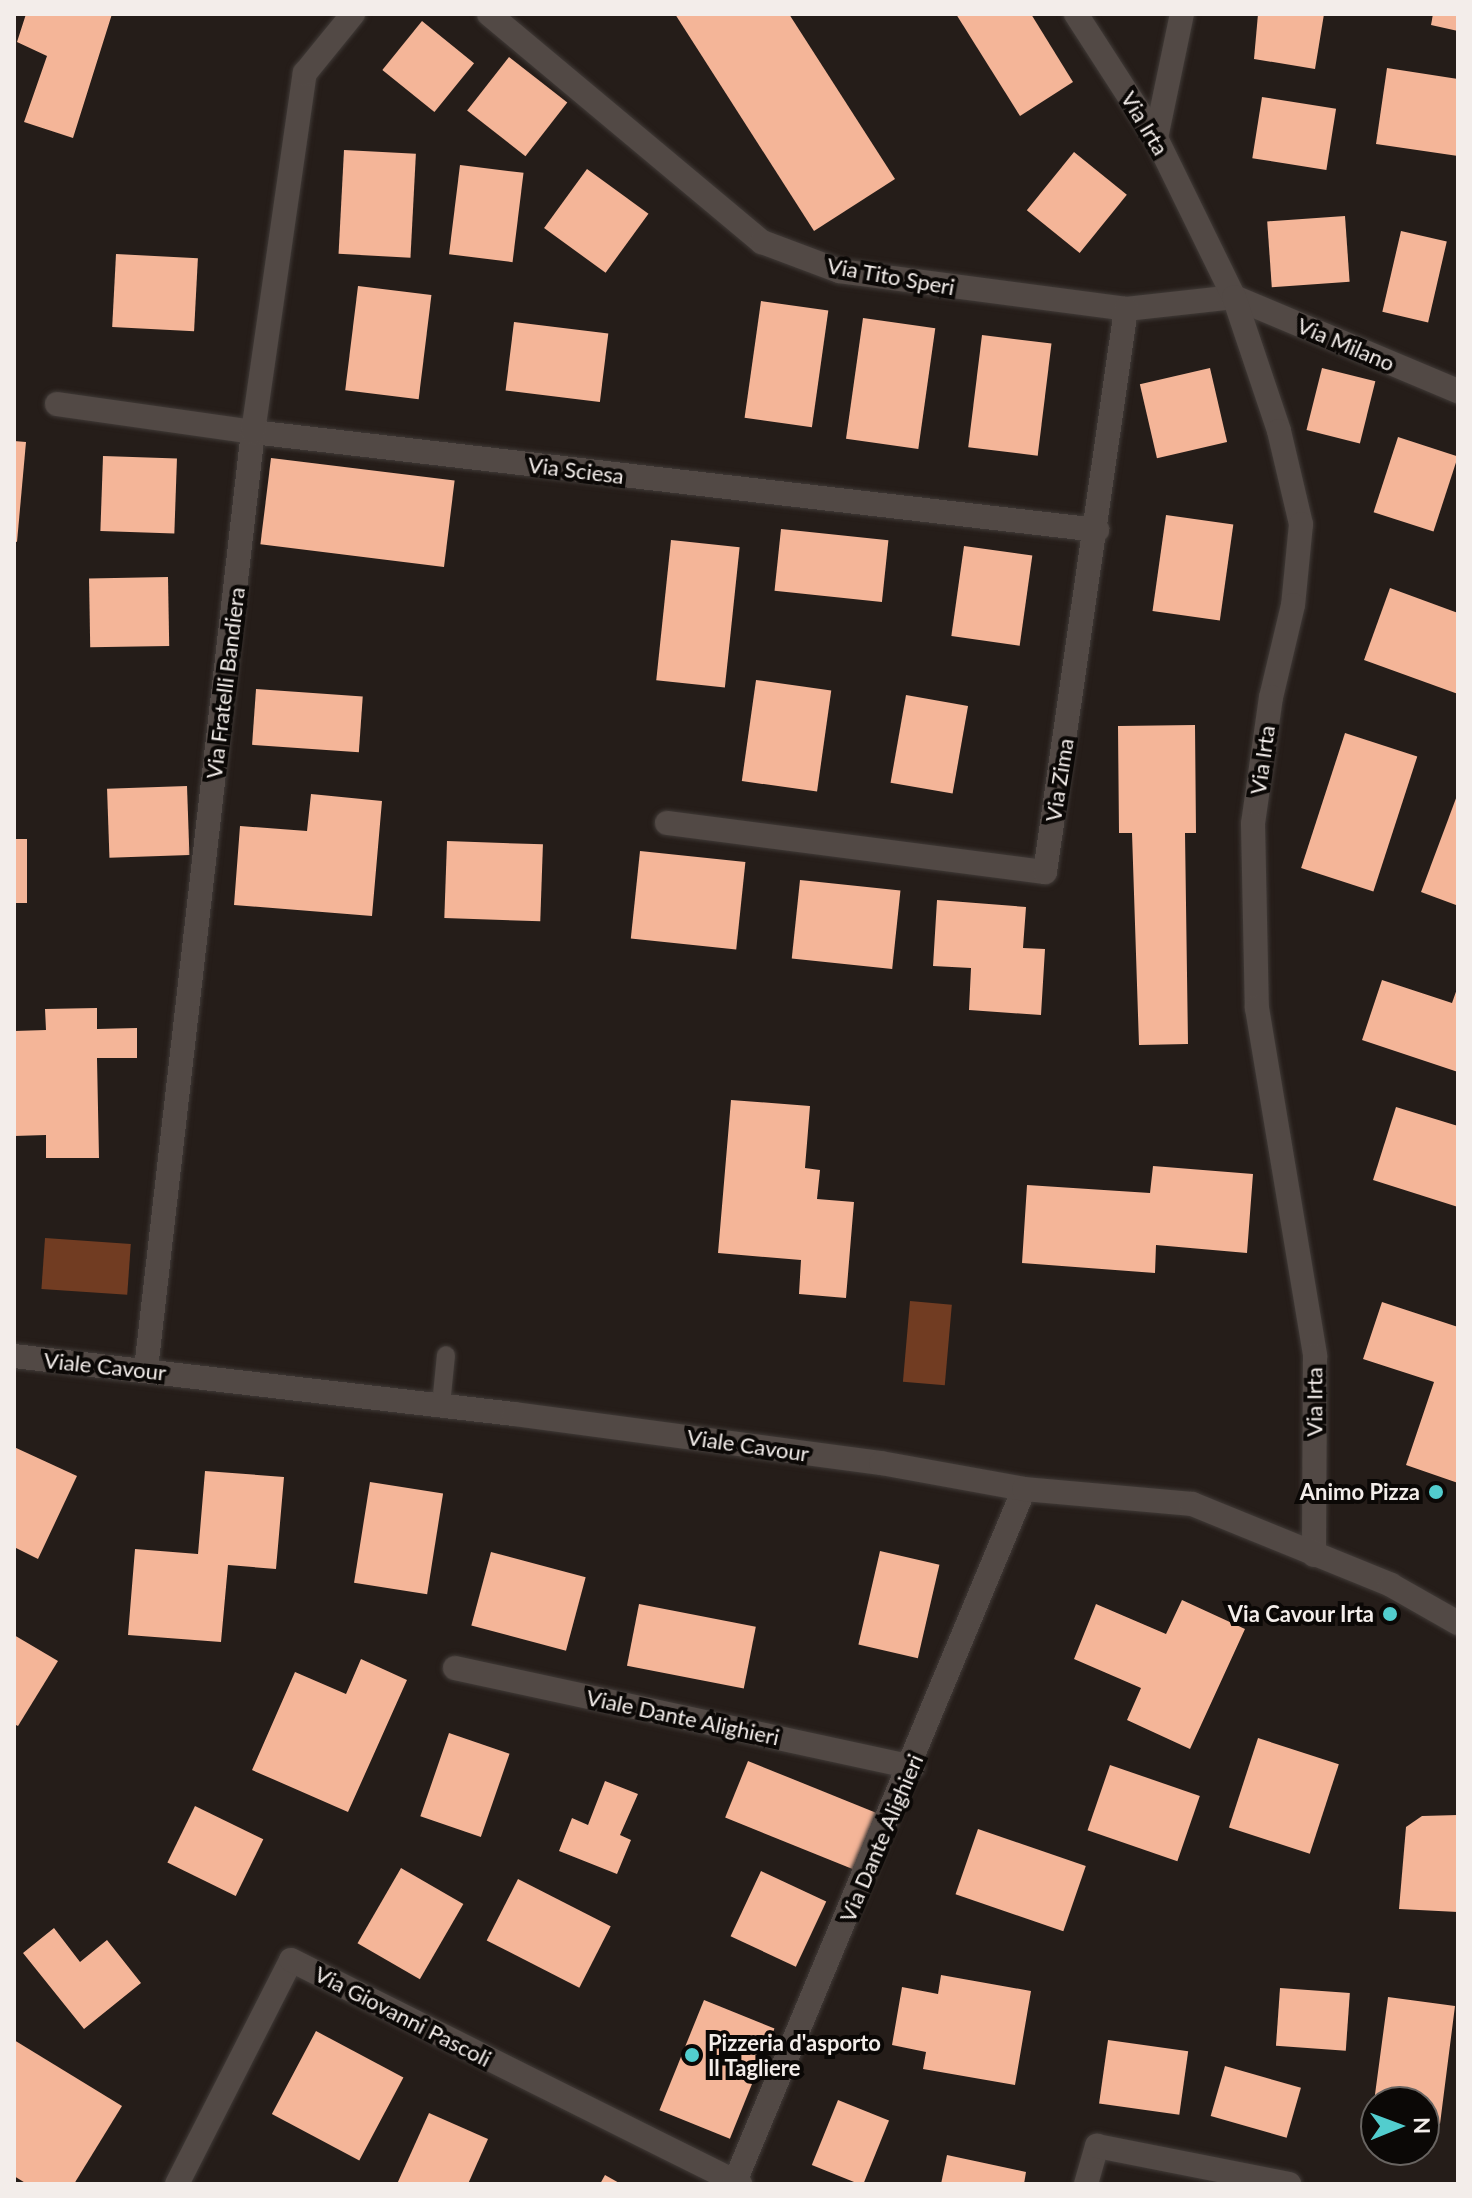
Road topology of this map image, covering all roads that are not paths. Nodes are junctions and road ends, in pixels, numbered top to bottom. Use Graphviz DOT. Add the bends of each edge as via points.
graph roads {
  1 [pos="353,14"];
  2 [pos="489,14"];
  3 [pos="1076,14"];
  4 [pos="1182,14"];
  5 [pos="1156,138"];
  6 [pos="1234,297"];
  7 [pos="1126,309"];
  8 [pos="1458,391"];
  9 [pos="57,404"];
  10 [pos="253,432"];
  11 [pos="1097,530"];
  12 [pos="667,823"];
  13 [pos="446,1355"];
  14 [pos="14,1356"];
  15 [pos="146,1369"];
  16 [pos="441,1405"];
  17 [pos="1024,1489"];
  18 [pos="1314,1555"];
  19 [pos="1456,1617"];
  20 [pos="455,1668"];
  21 [pos="912,1767"];
  22 [pos="737,2183"];
  23 [pos="177,2184"];
  24 [pos="1086,2184"];
  25 [pos="1289,2184"];
  1 -- 10 [label="street, Via Fratelli Bandiera" via="305,73"];
  2 -- 7 [label="street, Via Tito Speri" via="762,242 839,271"];
  3 -- 5 [label="street, Via Irta"];
  4 -- 5 [label="street"];
  5 -- 6 [label="street, Via Irta"];
  6 -- 7 [label="street, Via Tito Speri"];
  6 -- 8 [label="street, Via Milano"];
  6 -- 18 [label="street, Via Irta" via="1279,431 1301,524 1293,605 1271,697 1253,824 1259,1023 1315,1356"];
  7 -- 11 [label="street, Via Zima"];
  9 -- 10 [label="street, Via Sciesa"];
  10 -- 11 [label="street, Via Sciesa"];
  10 -- 15 [label="street, Via Fratelli Bandiera"];
  11 -- 12 [label="street, Via Zima" via="1045,872"];
  13 -- 16 [label="lane"];
  14 -- 15 [label="street, Viale Cavour"];
  15 -- 16 [label="street, Viale Cavour"];
  16 -- 17 [label="street, Viale Cavour" via="881,1463"];
  17 -- 18 [label="street, Viale Cavour" via="1192,1504"];
  17 -- 21 [label="street, Via Dante Alighieri"];
  18 -- 19 [label="street, Viale Cavour"];
  20 -- 21 [label="street, Viale Dante Alighieri"];
  21 -- 22 [label="street, Via Dante Alighieri"];
  22 -- 23 [label="street, Via Giovanni Pascoli" via="291,1960"];
  24 -- 25 [label="street" via="1097,2146"];
}
